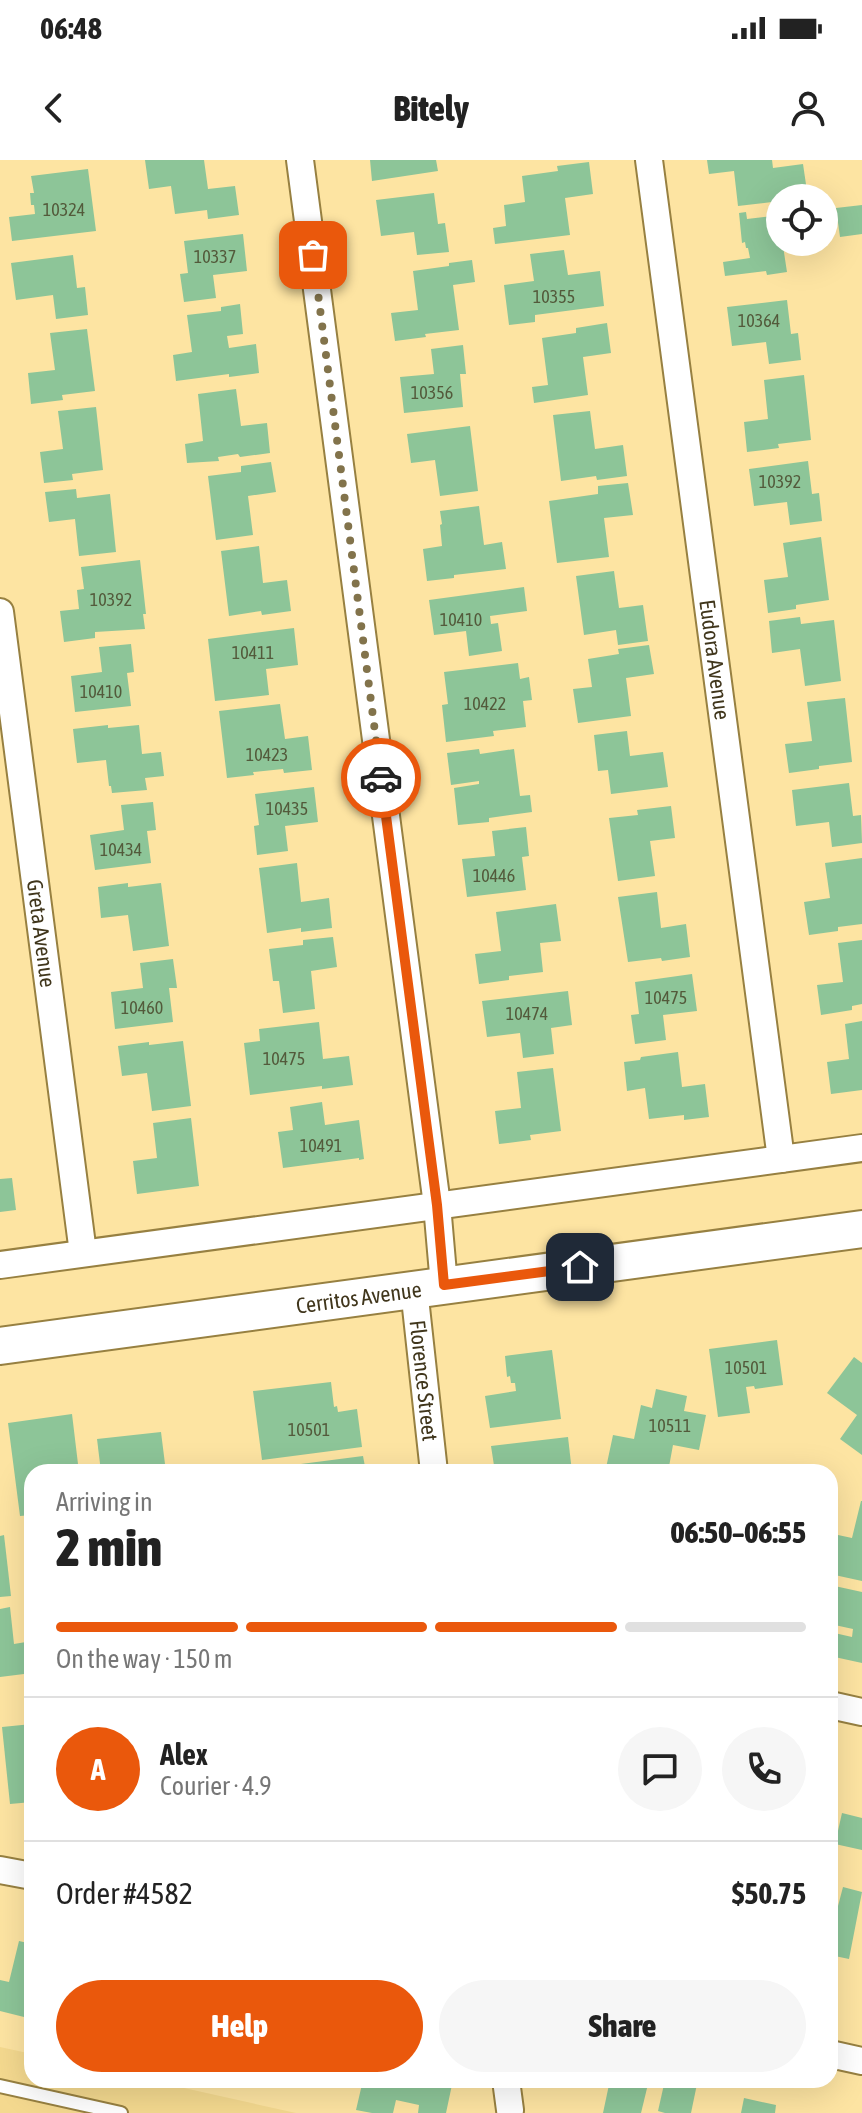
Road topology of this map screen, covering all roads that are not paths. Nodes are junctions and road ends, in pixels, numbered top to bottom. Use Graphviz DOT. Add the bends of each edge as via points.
graph roads {
  1 [pos="300,160"];
  2 [pos="649,160"];
  3 [pos="0,612"];
  4 [pos="862,1148"];
  5 [pos="781,1159"];
  6 [pos="437,1205"];
  7 [pos="862,1229"];
  8 [pos="83,1253"];
  9 [pos="0,1265"];
  10 [pos="429,1287"];
  11 [pos="0,1346"];
  12 [pos="434,1464"];
  13 [pos="838,1707"];
  14 [pos="862,1712"];
  15 [pos="0,1870"];
  16 [pos="24,1874"];
  17 [pos="838,2056"];
  18 [pos="862,2061"];
  19 [pos="0,2086"];
  20 [pos="507,2088"];
  21 [pos="510,2110"];
  22 [pos="121,2113"];
  1 -- 6 [label="street, Florence Street"];
  2 -- 5 [label="street, Eudora Avenue"];
  3 -- 8 [label="street, Greta Avenue"];
  4 -- 5 [label="street"];
  5 -- 6 [label="street"];
  6 -- 8 [label="street"];
  6 -- 10 [label="street, Florence Street"];
  7 -- 10 [label="main road, Cerritos Avenue"];
  8 -- 9 [label="street"];
  10 -- 11 [label="main road, Cerritos Avenue"];
  10 -- 12 [label="street, Florence Street"];
  13 -- 14 [label="street"];
  15 -- 16 [label="street"];
  17 -- 18 [label="street"];
  19 -- 22 [label="lane"];
  20 -- 21 [label="street"];
}
